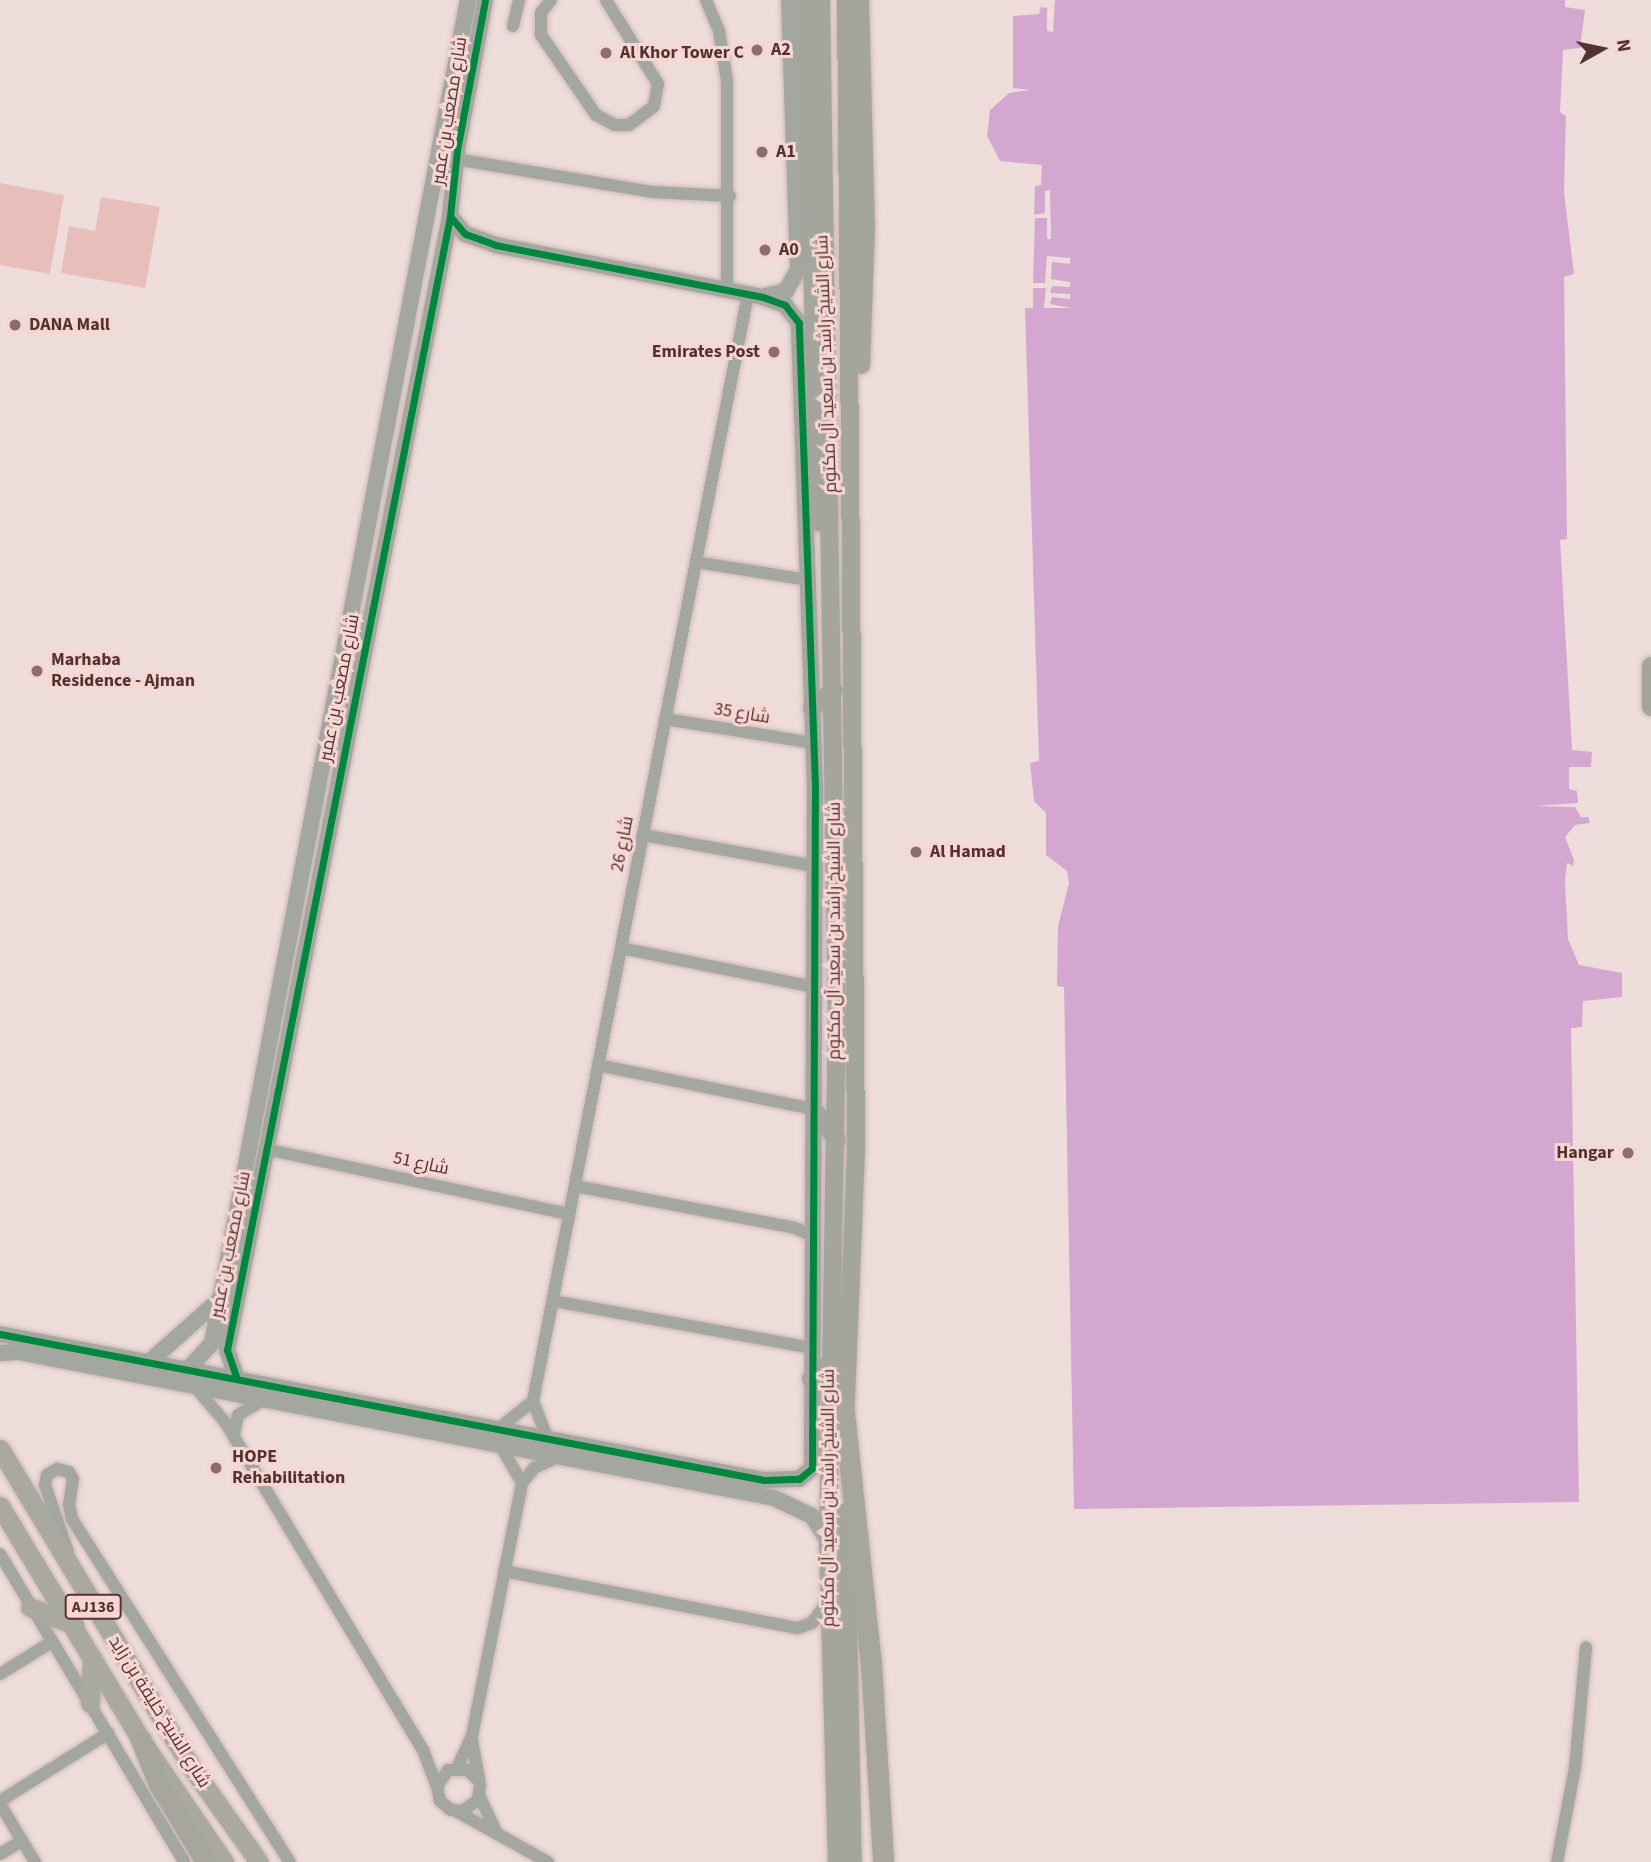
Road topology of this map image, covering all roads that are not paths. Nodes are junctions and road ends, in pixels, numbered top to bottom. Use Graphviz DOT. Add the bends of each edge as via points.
graph roads {
  1 [pos="468,0"];
  2 [pos="485,0"];
  3 [pos="519,0"];
  4 [pos="551,0"];
  5 [pos="606,0"];
  6 [pos="706,0"];
  7 [pos="789,0"];
  8 [pos="804,0"];
  9 [pos="821,0"];
  10 [pos="848,2"];
  11 [pos="513,26"];
  12 [pos="807,123"];
  13 [pos="792,135"];
  14 [pos="456,155"];
  15 [pos="730,196"];
  16 [pos="450,216"];
  17 [pos="496,245"];
  18 [pos="442,256"];
  19 [pos="727,290"];
  20 [pos="755,295"];
  21 [pos="840,473"];
  22 [pos="805,509"];
  23 [pos="821,530"];
  24 [pos="696,562"];
  25 [pos="831,577"];
  26 [pos="808,580"];
  27 [pos="1651,666"];
  28 [pos="834,690"];
  29 [pos="1651,707"];
  30 [pos="812,708"];
  31 [pos="665,719"];
  32 [pos="813,743"];
  33 [pos="643,835"];
  34 [pos="813,866"];
  35 [pos="621,948"];
  36 [pos="815,987"];
  37 [pos="598,1065"];
  38 [pos="813,1110"];
  39 [pos="837,1140"];
  40 [pos="265,1149"];
  41 [pos="575,1186"];
  42 [pos="569,1214"];
  43 [pos="813,1236"];
  44 [pos="218,1301"];
  45 [pos="552,1301"];
  46 [pos="0,1334"];
  47 [pos="212,1343"];
  48 [pos="811,1348"];
  49 [pos="227,1350"];
  50 [pos="0,1353"];
  51 [pos="149,1362"];
  52 [pos="829,1364"];
  53 [pos="188,1370"];
  54 [pos="811,1378"];
  55 [pos="237,1379"];
  56 [pos="194,1386"];
  57 [pos="263,1400"];
  58 [pos="533,1401"];
  59 [pos="844,1412"];
  60 [pos="234,1435"];
  61 [pos="498,1438"];
  62 [pos="548,1440"];
  63 [pos="0,1449"];
  64 [pos="561,1456"];
  65 [pos="788,1481"];
  66 [pos="522,1483"];
  67 [pos="785,1502"];
  68 [pos="0,1506"];
  69 [pos="828,1541"];
  70 [pos="0,1554"];
  71 [pos="504,1571"];
  72 [pos="74,1576"];
  73 [pos="828,1601"];
  74 [pos="30,1607"];
  75 [pos="74,1625"];
  76 [pos="50,1643"];
  77 [pos="1586,1647"];
  78 [pos="92,1656"];
  79 [pos="0,1674"];
  80 [pos="90,1703"];
  81 [pos="109,1733"];
  82 [pos="472,1736"];
  83 [pos="141,1740"];
  84 [pos="423,1750"];
  85 [pos="455,1768"];
  86 [pos="478,1780"];
  87 [pos="437,1786"];
  88 [pos="479,1795"];
  89 [pos="0,1803"];
  90 [pos="456,1811"];
  91 [pos="497,1835"];
  92 [pos="22,1841"];
  93 [pos="0,1854"];
  94 [pos="35,1862"];
  95 [pos="184,1862"];
  96 [pos="206,1862"];
  97 [pos="224,1862"];
  98 [pos="259,1862"];
  99 [pos="290,1862"];
  100 [pos="548,1862"];
  101 [pos="838,1862"];
  102 [pos="853,1862"];
  103 [pos="883,1862"];
  104 [pos="1557,1862"];
  1 -- 44 [label="street, شارع مصعب بن عمير"];
  2 -- 14 [label="street, شارع مصعب بن عمير"];
  3 -- 11 [label="street"];
  4 -- 5 [label="street" via="541,13 541,35 596,115 615,125 629,125 654,106 658,84"];
  6 -- 15 [label="street" via="725,64"];
  7 -- 13 [label="street"];
  8 -- 12 [label="main road"];
  9 -- 21 [label="main road, شارع الشيخ راشد بن سعيد آل مكتوم" via="825,351"];
  10 -- 21 [label="main road, شارع الشيخ راشد بن سعيد آل مكتوم"];
  12 -- 13 [label="main road"];
  12 -- 23 [label="main road"];
  13 -- 20 [label="street" via="798,269 786,290"];
  14 -- 15 [label="street" via="653,192"];
  14 -- 16 [label="street, شارع مصعب بن عمير"];
  15 -- 19 [label="street" via="735,250"];
  16 -- 17 [label="street" via="464,234"];
  16 -- 18 [label="street, شارع مصعب بن عمير"];
  17 -- 18 [label="street" via="470,243"];
  17 -- 19 [label="street"];
  18 -- 40 [label="street, شارع مصعب بن عمير"];
  19 -- 20 [label="street"];
  20 -- 22 [label="street" via="785,305 799,323"];
  20 -- 24 [label="street, شارع 26"];
  21 -- 25 [label="main road, شارع الشيخ راشد بن سعيد آل مكتوم"];
  21 -- 59 [label="main road, شارع الشيخ راشد بن سعيد آل مكتوم" via="856,1147"];
  22 -- 23 [label="main road"];
  22 -- 26 [label="street"];
  23 -- 25 [label="main road"];
  24 -- 26 [label="street"];
  24 -- 31 [label="street, شارع 26"];
  25 -- 28 [label="main road, شارع الشيخ راشد بن سعيد آل مكتوم"];
  26 -- 30 [label="street"];
  27 -- 29 [label="main road"];
  28 -- 30 [label="main road"];
  28 -- 39 [label="main road, شارع الشيخ راشد بن سعيد آل مكتوم"];
  30 -- 32 [label="street"];
  31 -- 32 [label="street, شارع 35"];
  31 -- 33 [label="street, شارع 26"];
  32 -- 34 [label="street"];
  33 -- 34 [label="street"];
  33 -- 35 [label="street, شارع 26"];
  34 -- 36 [label="street"];
  35 -- 36 [label="street"];
  35 -- 37 [label="street, شارع 26"];
  36 -- 38 [label="street"];
  37 -- 38 [label="street"];
  37 -- 41 [label="street, شارع 26"];
  38 -- 39 [label="main road"];
  38 -- 43 [label="street"];
  39 -- 52 [label="main road, شارع الشيخ راشد بن سعيد آل مكتوم"];
  40 -- 42 [label="street, شارع 51"];
  40 -- 49 [label="street, شارع مصعب بن عمير"];
  41 -- 42 [label="street, شارع 26"];
  41 -- 43 [label="street" via="794,1228"];
  42 -- 45 [label="street, شارع 26"];
  43 -- 48 [label="street"];
  44 -- 47 [label="street, شارع مصعب بن عمير"];
  44 -- 51 [label="street"];
  45 -- 48 [label="street"];
  45 -- 58 [label="street, شارع 26"];
  46 -- 51 [label="street"];
  47 -- 49 [label="street" via="217,1354"];
  47 -- 53 [label="street, شارع مصعب بن عمير"];
  48 -- 54 [label="street"];
  49 -- 55 [label="street, شارع مصعب بن عمير"];
  50 -- 56 [label="street" via="18,1352"];
  51 -- 53 [label="street"];
  52 -- 54 [label="main road"];
  52 -- 69 [label="main road, شارع الشيخ راشد بن سعيد آل مكتوم"];
  53 -- 55 [label="street"];
  54 -- 65 [label="street" via="814,1462 805,1477"];
  55 -- 61 [label="street"];
  56 -- 57 [label="street"];
  56 -- 60 [label="street"];
  57 -- 60 [label="street" via="242,1409"];
  57 -- 61 [label="street"];
  58 -- 61 [label="street"];
  58 -- 62 [label="street"];
  59 -- 102 [label="main road, شارع الشيخ راشد بن سعيد آل مكتوم"];
  59 -- 103 [label="highway" via="871,1663"];
  60 -- 84 [label="street"];
  61 -- 62 [label="street"];
  61 -- 64 [label="street"];
  61 -- 66 [label="street"];
  62 -- 65 [label="street"];
  63 -- 72 [label="main road, شارع الشيخ خليفة بن زايد / AJ136"];
  64 -- 66 [label="street" via="542,1462"];
  64 -- 67 [label="street"];
  65 -- 67 [label="street" via="799,1487 800,1494 796,1501"];
  66 -- 71 [label="street"];
  67 -- 69 [label="street" via="812,1516"];
  68 -- 75 [label="main road, شارع الشيخ خليفة بن زايد / AJ136"];
  69 -- 73 [label="main road, شارع الشيخ راشد بن سعيد آل مكتوم"];
  70 -- 74 [label="street"];
  71 -- 73 [label="street" via="798,1628 813,1623"];
  71 -- 82 [label="street"];
  72 -- 98 [label="main road, شارع الشيخ خليفة بن زايد / AJ136" via="189,1763"];
  72 -- 99 [label="street" via="45,1485 47,1475 57,1469 69,1472 73,1479 72,1519"];
  73 -- 101 [label="main road, شارع الشيخ راشد بن سعيد آل مكتوم"];
  74 -- 75 [label="main road"];
  74 -- 76 [label="street"];
  75 -- 78 [label="main road, شارع الشيخ خليفة بن زايد / AJ136"];
  76 -- 79 [label="street"];
  76 -- 80 [label="street"];
  77 -- 104 [label="street" via="1575,1768"];
  78 -- 80 [label="main road"];
  78 -- 83 [label="main road, شارع الشيخ خليفة بن زايد / AJ136"];
  80 -- 81 [label="street"];
  81 -- 89 [label="street"];
  81 -- 95 [label="street"];
  82 -- 85 [label="street"];
  82 -- 86 [label="street"];
  83 -- 96 [label="highway" via="159,1784"];
  83 -- 97 [label="main road, شارع الشيخ خليفة بن زايد / AJ136"];
  84 -- 85 [label="street"];
  84 -- 87 [label="street"];
  85 -- 86 [label="street"];
  85 -- 87 [label="street"];
  86 -- 88 [label="street"];
  87 -- 90 [label="street" via="443,1805"];
  88 -- 90 [label="street" via="471,1807"];
  88 -- 91 [label="street"];
  89 -- 92 [label="street"];
  90 -- 91 [label="street"];
  91 -- 100 [label="street"];
  92 -- 93 [label="street"];
  92 -- 94 [label="street"];
}
